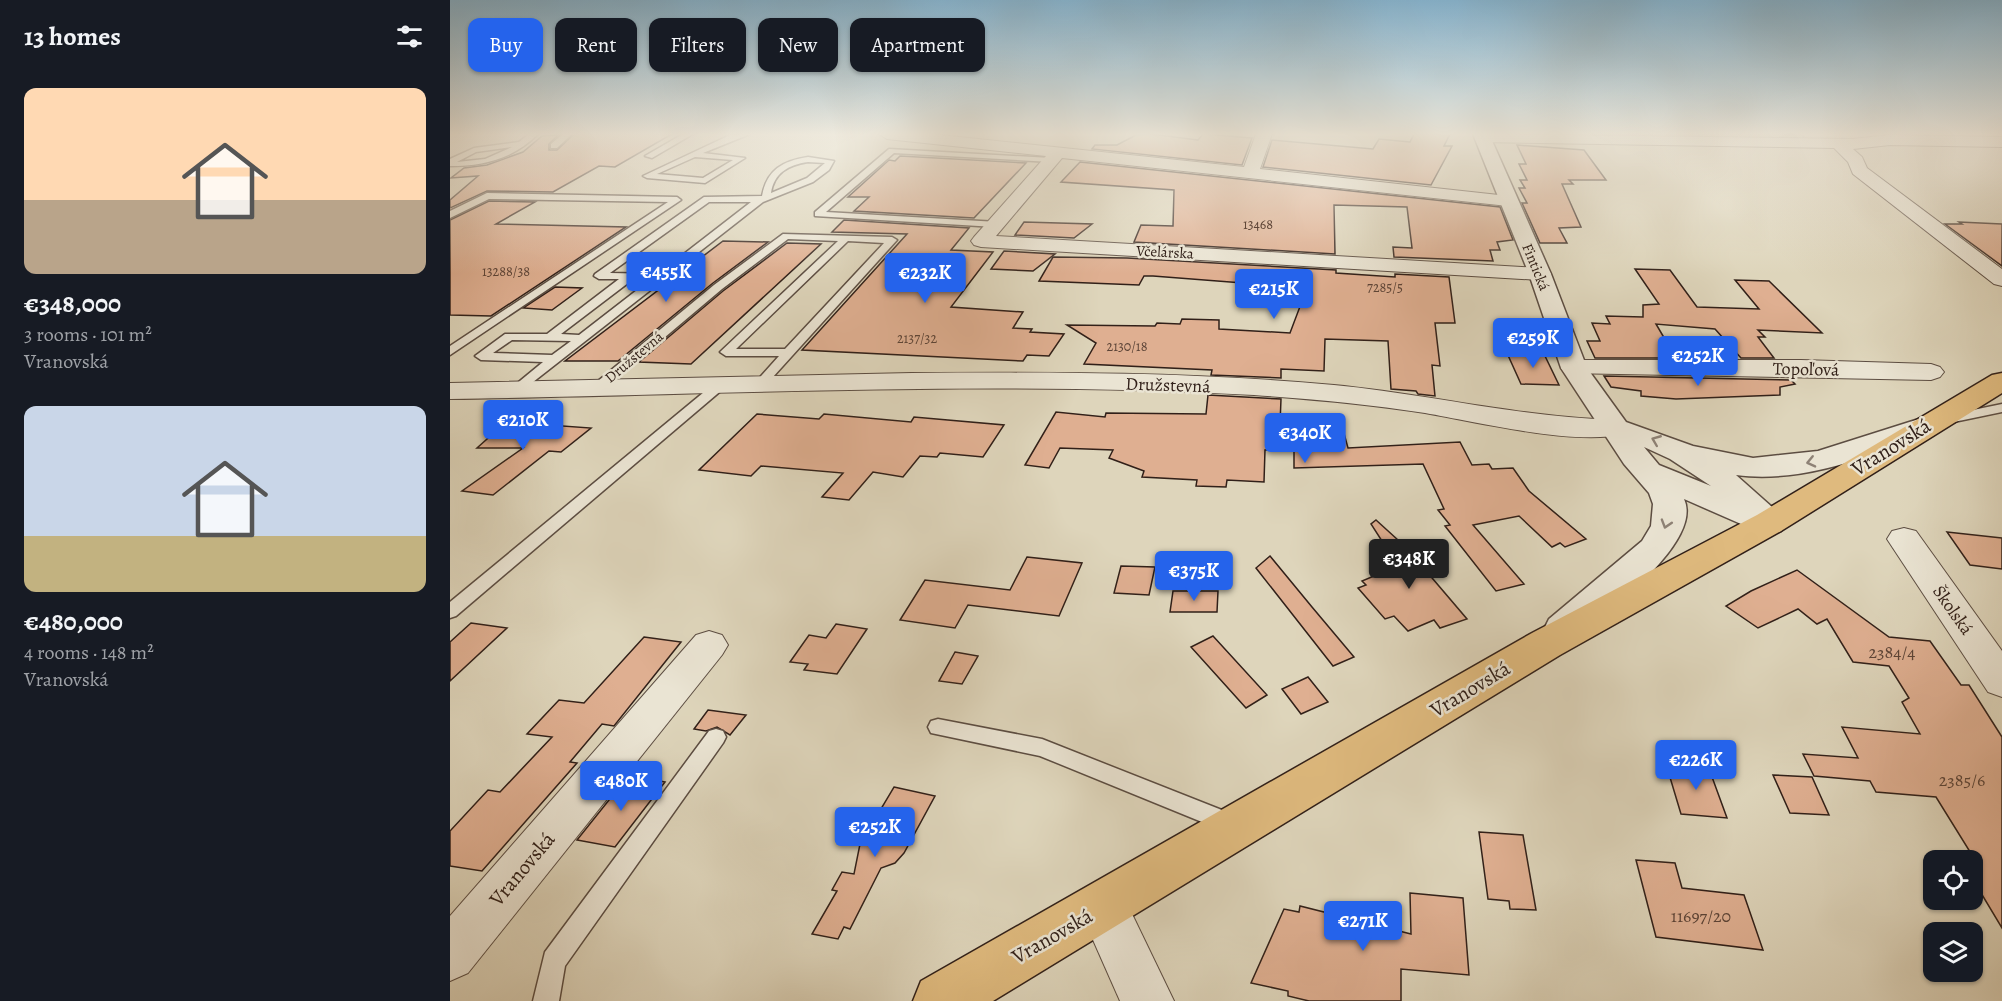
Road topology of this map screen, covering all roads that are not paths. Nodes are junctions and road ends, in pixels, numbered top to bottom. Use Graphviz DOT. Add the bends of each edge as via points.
graph roads {
  1 [pos="768,181"];
  2 [pos="804,181"];
  3 [pos="857,181"];
  4 [pos="1030,181"];
  5 [pos="1328,181"];
  6 [pos="1500,181"];
  7 [pos="1873,181"];
  8 [pos="763,199"];
  9 [pos="1508,201"];
  10 [pos="450,215"];
  11 [pos="995,224"];
  12 [pos="846,238"];
  13 [pos="1540,274"];
  14 [pos="629,277"];
  15 [pos="657,277"];
  16 [pos="2002,279"];
  17 [pos="550,337"];
  18 [pos="580,338"];
  19 [pos="450,351"];
  20 [pos="788,353"];
  21 [pos="555,359"];
  22 [pos="1574,368"];
  23 [pos="1931,372"];
  24 [pos="2002,381"];
  25 [pos="759,385"];
  26 [pos="718,386"];
  27 [pos="596,388"];
  28 [pos="515,390"];
  29 [pos="450,391"];
  30 [pos="2002,408"];
  31 [pos="1929,424"];
  32 [pos="1614,428"];
  33 [pos="1690,455"];
  34 [pos="1650,472"];
  35 [pos="1769,523"];
  36 [pos="1904,539"];
  37 [pos="450,612"];
  38 [pos="1546,644"];
  39 [pos="709,645"];
  40 [pos="2002,681"];
  41 [pos="938,726"];
  42 [pos="716,737"];
  43 [pos="1237,826"];
  44 [pos="1103,906"];
  45 [pos="450,955"];
  46 [pos="546,1001"];
  47 [pos="941,1001"];
  48 [pos="1147,1001"];
  1 -- 8 [label="lane"];
  2 -- 8 [label="lane"];
  3 -- 11 [label="lane" via="818,214"];
  4 -- 11 [label="street, Včelárska"];
  5 -- 9 [label="street"];
  6 -- 9 [label="street, Fintická"];
  7 -- 16 [label="street"];
  8 -- 14 [label="lane" via="707,199 598,276"];
  8 -- 15 [label="lane"];
  9 -- 13 [label="street, Fintická"];
  10 -- 19 [label="lane" via="487,196 677,200"];
  11 -- 13 [label="street, Včelárska" via="981,241"];
  12 -- 20 [label="lane, Družstevná" via="892,240"];
  12 -- 20 [label="lane" via="726,352"];
  12 -- 27 [label="lane, Družstevná" via="786,236"];
  13 -- 22 [label="street, Fintická"];
  14 -- 15 [label="lane"];
  14 -- 17 [label="lane"];
  15 -- 18 [label="lane"];
  17 -- 18 [label="lane"];
  17 -- 21 [label="lane" via="509,336 481,356"];
  18 -- 21 [label="lane"];
  20 -- 25 [label="lane"];
  21 -- 28 [label="lane"];
  22 -- 23 [label="street, Topoľová"];
  22 -- 32 [label="street, Fintická"];
  24 -- 31 [label="main road, Vranovská"];
  25 -- 26 [label="street, Družstevná"];
  25 -- 32 [label="street, Družstevná" via="953,380 1189,384 1359,396 1525,423"];
  26 -- 27 [label="street, Družstevná"];
  26 -- 37 [label="lane"];
  27 -- 28 [label="street, Družstevná"];
  28 -- 29 [label="street, Družstevná"];
  30 -- 31 [label="lane"];
  31 -- 33 [label="street, one-way" via="1850,453 1794,466 1752,467"];
  31 -- 35 [label="main road, Vranovská"];
  33 -- 32 [label="street, one-way" via="1651,437"];
  32 -- 34 [label="street, Fintická"];
  33 -- 35 [label="street" via="1732,484"];
  34 -- 35 [label="street, Fintická"];
  34 -- 38 [label="street, Fintická, one-way" via="1670,504 1668,526 1654,549"];
  35 -- 38 [label="main road, Vranovská"];
  36 -- 40 [label="street, Školská"];
  38 -- 43 [label="main road, Vranovská"];
  39 -- 45 [label="street, Vranovská"];
  41 -- 43 [label="lane" via="1042,748"];
  42 -- 46 [label="lane" via="554,961"];
  43 -- 44 [label="main road, Vranovská"];
  44 -- 47 [label="main road, Vranovská"];
  44 -- 48 [label="street"];
}
